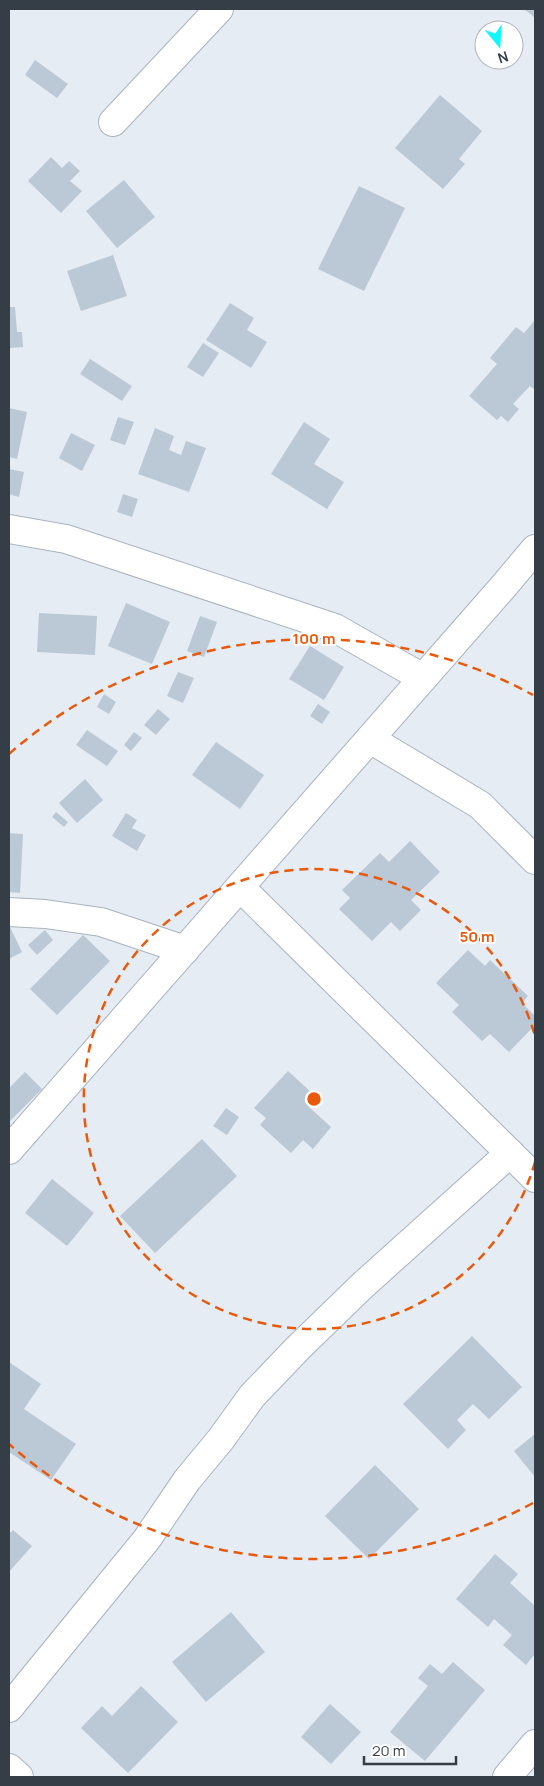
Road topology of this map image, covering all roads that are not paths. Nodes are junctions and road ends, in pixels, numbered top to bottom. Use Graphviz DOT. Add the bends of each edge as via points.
graph roads {
  1 [pos="219,9"];
  2 [pos="112,122"];
  3 [pos="9,529"];
  4 [pos="535,549"];
  5 [pos="423,678"];
  6 [pos="370,739"];
  7 [pos="535,860"];
  8 [pos="240,887"];
  9 [pos="9,912"];
  10 [pos="185,950"];
  11 [pos="9,1150"];
  12 [pos="510,1153"];
  13 [pos="535,1178"];
  14 [pos="9,1708"];
  15 [pos="535,1744"];
  16 [pos="9,1768"];
  17 [pos="19,1777"];
  18 [pos="507,1777"];
  1 -- 2 [label="street"];
  3 -- 5 [label="street" via="66,539 335,628"];
  4 -- 5 [label="street"];
  5 -- 6 [label="street"];
  6 -- 7 [label="street" via="480,805"];
  6 -- 8 [label="street"];
  8 -- 10 [label="street"];
  8 -- 12 [label="street"];
  9 -- 10 [label="street" via="101,922"];
  10 -- 11 [label="street"];
  12 -- 13 [label="street"];
  12 -- 14 [label="street" via="363,1285 252,1396 187,1480 147,1539"];
  15 -- 18 [label="street"];
  16 -- 17 [label="street"];
}
